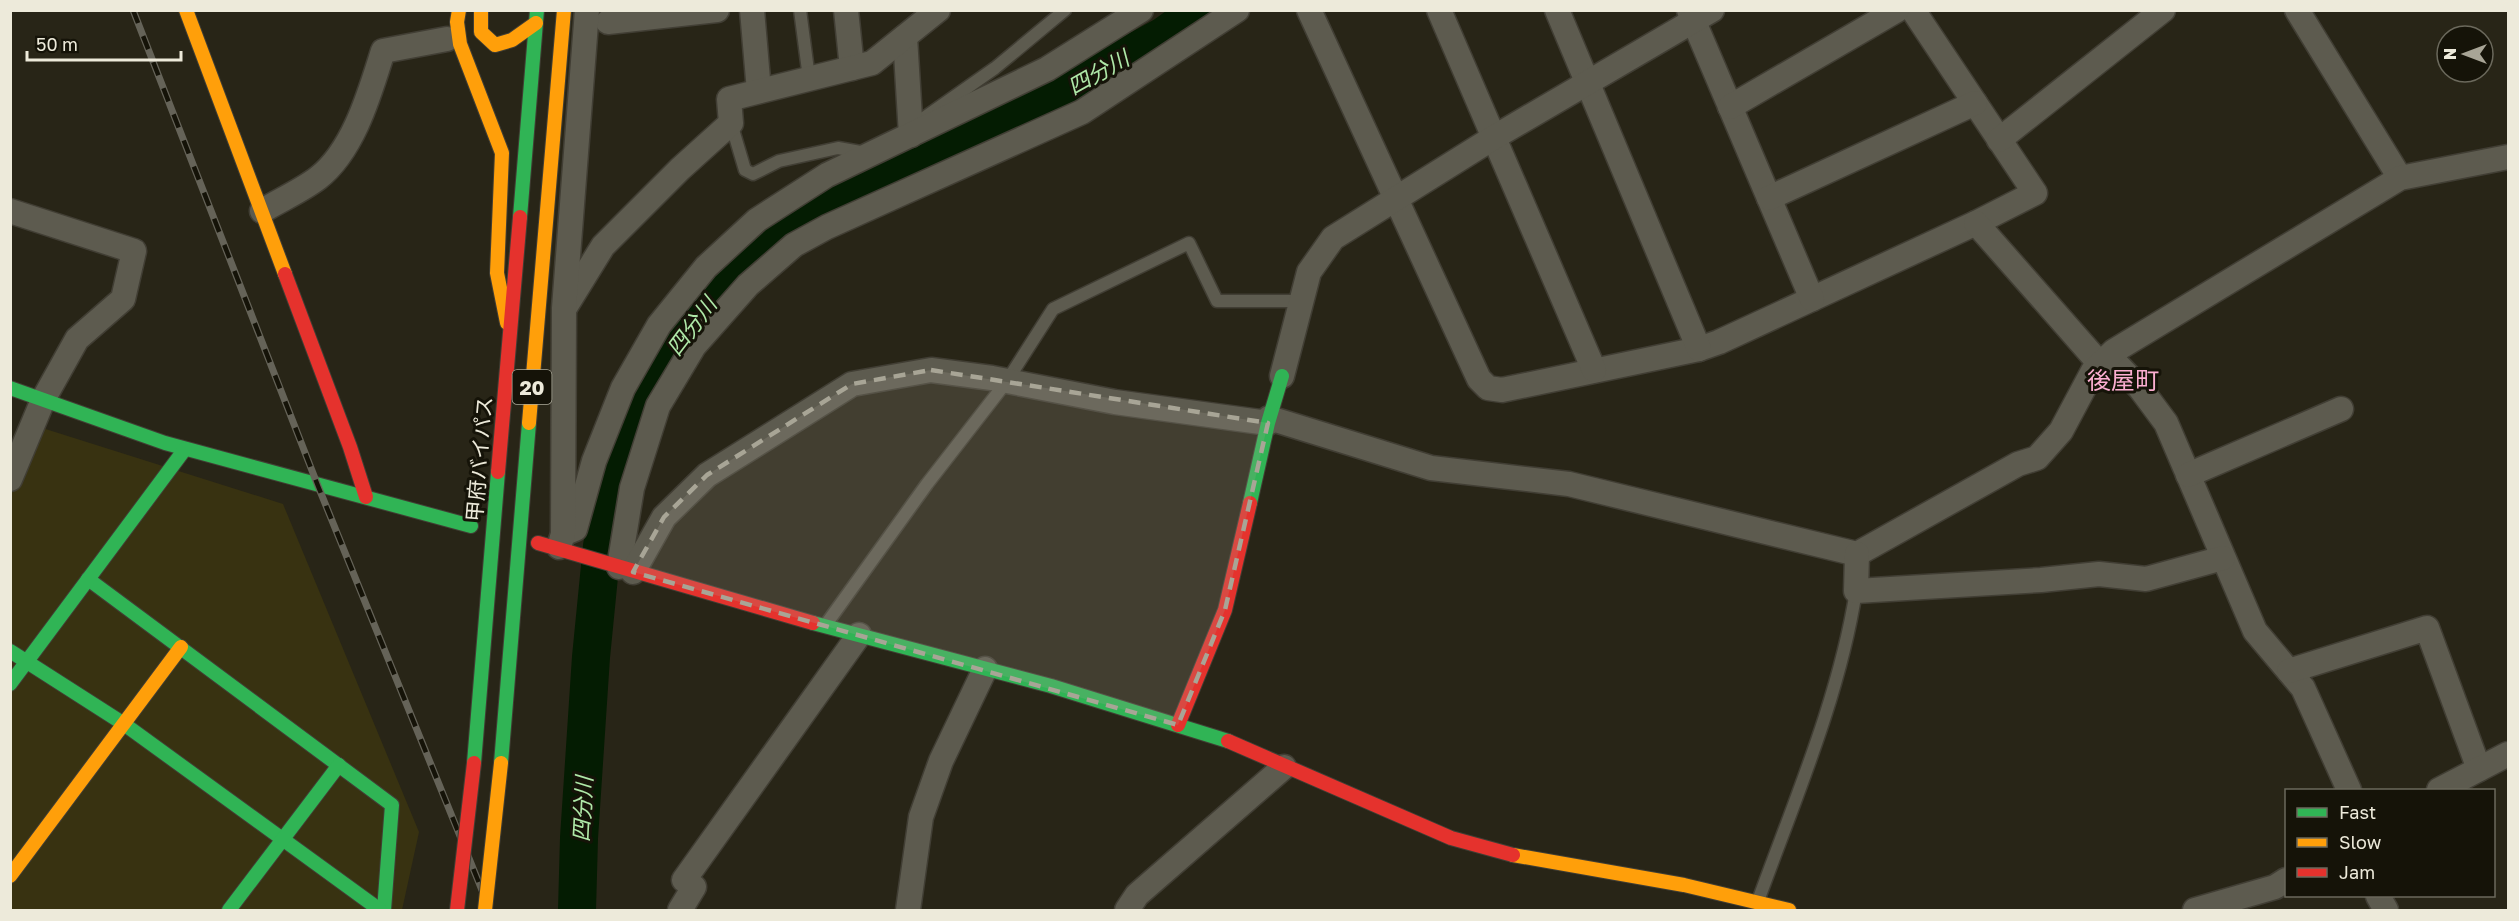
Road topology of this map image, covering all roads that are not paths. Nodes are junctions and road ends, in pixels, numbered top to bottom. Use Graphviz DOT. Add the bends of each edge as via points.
graph roads {
  1 [pos="186,10"];
  2 [pos="459,10"];
  3 [pos="481,10"];
  4 [pos="564,10"];
  5 [pos="717,10"];
  6 [pos="752,10"];
  7 [pos="800,10"];
  8 [pos="846,10"];
  9 [pos="938,10"];
  10 [pos="1065,10"];
  11 [pos="1140,10"];
  12 [pos="1237,10"];
  13 [pos="1309,10"];
  14 [pos="1439,10"];
  15 [pos="1557,10"];
  16 [pos="1897,10"];
  17 [pos="1913,10"];
  18 [pos="2163,10"];
  19 [pos="2297,10"];
  20 [pos="710,11"];
  21 [pos="1698,14"];
  22 [pos="598,16"];
  23 [pos="536,17"];
  24 [pos="905,37"];
  25 [pos="447,39"];
  26 [pos="852,68"];
  27 [pos="809,78"];
  28 [pos="1588,82"];
  29 [pos="759,91"];
  30 [pos="1975,103"];
  31 [pos="1731,107"];
  32 [pos="731,123"];
  33 [pos="911,131"];
  34 [pos="1493,138"];
  35 [pos="2000,140"];
  36 [pos="870,154"];
  37 [pos="2508,157"];
  38 [pos="2400,178"];
  39 [pos="1769,198"];
  40 [pos="1395,199"];
  41 [pos="10,211"];
  42 [pos="262,211"];
  43 [pos="1976,223"];
  44 [pos="1812,299"];
  45 [pos="1302,301"];
  46 [pos="564,308"];
  47 [pos="510,337"];
  48 [pos="1699,349"];
  49 [pos="2104,360"];
  50 [pos="1594,370"];
  51 [pos="1282,376"];
  52 [pos="1006,381"];
  53 [pos="10,388"];
  54 [pos="43,400"];
  55 [pos="2341,409"];
  56 [pos="1269,421"];
  57 [pos="184,449"];
  58 [pos="2188,475"];
  59 [pos="10,478"];
  60 [pos="366,497"];
  61 [pos="471,526"];
  62 [pos="559,545"];
  63 [pos="1857,554"];
  64 [pos="2223,558"];
  65 [pos="626,570"];
  66 [pos="88,579"];
  67 [pos="1856,591"];
  68 [pos="825,627"];
  69 [pos="859,635"];
  70 [pos="182,647"];
  71 [pos="10,651"];
  72 [pos="27,661"];
  73 [pos="985,669"];
  74 [pos="2289,671"];
  75 [pos="10,684"];
  76 [pos="124,724"];
  77 [pos="1179,725"];
  78 [pos="2508,754"];
  79 [pos="339,765"];
  80 [pos="1284,767"];
  81 [pos="2479,769"];
  82 [pos="2349,789"];
  83 [pos="2441,789"];
  84 [pos="283,839"];
  85 [pos="10,876"];
  86 [pos="2285,881"];
  87 [pos="1756,907"];
  88 [pos="229,910"];
  89 [pos="382,910"];
  90 [pos="457,910"];
  91 [pos="485,910"];
  92 [pos="680,910"];
  93 [pos="908,910"];
  94 [pos="1127,910"];
  95 [pos="1790,910"];
  96 [pos="2195,910"];
  1 -- 42 [label="main road"];
  2 -- 47 [label="main road" via="460,44 502,153 497,273"];
  3 -- 23 [label="main road" via="481,32 495,45 516,39"];
  4 -- 91 [label="main road, 20, bridge" via="501,763"];
  5 -- 20 [label="street"];
  6 -- 29 [label="street"];
  7 -- 27 [label="lane"];
  8 -- 26 [label="street"];
  9 -- 24 [label="street"];
  10 -- 33 [label="lane"];
  11 -- 33 [label="street" via="1047,69"];
  12 -- 65 [label="street" via="1082,112 827,227 794,245 748,285 694,346 658,406 632,488"];
  13 -- 40 [label="street"];
  14 -- 34 [label="street"];
  15 -- 28 [label="street"];
  16 -- 31 [label="street"];
  17 -- 30 [label="street"];
  18 -- 35 [label="street"];
  19 -- 38 [label="street"];
  20 -- 22 [label="street"];
  21 -- 28 [label="street"];
  21 -- 31 [label="street"];
  22 -- 46 [label="street"];
  23 -- 47 [label="main road, 甲府バイパス / 20"];
  24 -- 26 [label="street" via="872,63"];
  24 -- 33 [label="street"];
  25 -- 42 [label="street" via="383,51 363,111 338,157 319,177"];
  26 -- 27 [label="street"];
  27 -- 29 [label="street"];
  28 -- 34 [label="street"];
  28 -- 48 [label="street"];
  29 -- 32 [label="street" via="729,99"];
  30 -- 35 [label="street"];
  30 -- 39 [label="street"];
  31 -- 39 [label="street"];
  32 -- 36 [label="lane" via="745,170 753,174 779,161 838,148"];
  32 -- 46 [label="street" via="603,246"];
  33 -- 36 [label="street"];
  34 -- 40 [label="street"];
  34 -- 50 [label="street"];
  35 -- 43 [label="street" via="2035,193"];
  36 -- 62 [label="street" via="827,175 757,220 706,267 659,325 623,388 594,461 575,529"];
  37 -- 38 [label="street"];
  38 -- 49 [label="street"];
  39 -- 44 [label="street"];
  40 -- 45 [label="street" via="1333,238 1309,272"];
  40 -- 50 [label="street" via="1479,379 1488,388 1502,390"];
  41 -- 54 [label="street" via="134,251 123,299 77,339"];
  42 -- 60 [label="main road"];
  43 -- 44 [label="street"];
  43 -- 49 [label="street"];
  44 -- 48 [label="street"];
  45 -- 51 [label="street"];
  45 -- 52 [label="lane" via="1217,301 1189,243 1053,309"];
  46 -- 62 [label="street"];
  47 -- 90 [label="main road, 甲府バイパス / 20, bridge" via="474,763"];
  48 -- 50 [label="street"];
  49 -- 58 [label="street" via="2140,388 2166,423"];
  49 -- 63 [label="street" via="2093,371 2061,431 2037,458 2008,469"];
  51 -- 56 [label="main road"];
  52 -- 56 [label="street" via="1115,402"];
  52 -- 65 [label="street" via="931,370 852,384 708,475 664,517"];
  52 -- 68 [label="lane"];
  53 -- 54 [label="main road"];
  54 -- 57 [label="main road"];
  54 -- 59 [label="street"];
  55 -- 58 [label="street"];
  56 -- 63 [label="street" via="1431,468 1569,484"];
  56 -- 77 [label="main road" via="1225,610"];
  57 -- 60 [label="main road"];
  57 -- 66 [label="main road"];
  58 -- 64 [label="street"];
  60 -- 61 [label="main road"];
  62 -- 65 [label="main road"];
  63 -- 67 [label="street"];
  64 -- 67 [label="street" via="2146,579 2099,574"];
  64 -- 74 [label="street" via="2255,631"];
  65 -- 68 [label="main road"];
  66 -- 70 [label="main road"];
  66 -- 72 [label="main road"];
  67 -- 87 [label="lane" via="1849,635 1829,707"];
  68 -- 69 [label="main road"];
  69 -- 73 [label="main road"];
  69 -- 92 [label="street" via="684,880 694,887"];
  70 -- 76 [label="main road"];
  70 -- 79 [label="main road"];
  71 -- 72 [label="main road"];
  72 -- 75 [label="main road"];
  72 -- 76 [label="main road"];
  73 -- 77 [label="main road"];
  73 -- 93 [label="street" via="941,761 921,816"];
  74 -- 81 [label="street" via="2427,628"];
  74 -- 82 [label="street" via="2303,688"];
  76 -- 84 [label="main road"];
  76 -- 85 [label="main road"];
  77 -- 80 [label="main road" via="1232,742"];
  78 -- 81 [label="street"];
  79 -- 84 [label="main road"];
  79 -- 89 [label="main road" via="392,805"];
  80 -- 87 [label="main road" via="1450,838 1524,858 1684,885"];
  80 -- 94 [label="street" via="1137,895"];
  81 -- 83 [label="street"];
  84 -- 88 [label="main road"];
  84 -- 89 [label="main road"];
  86 -- 96 [label="street"];
  87 -- 95 [label="main road"];
}
